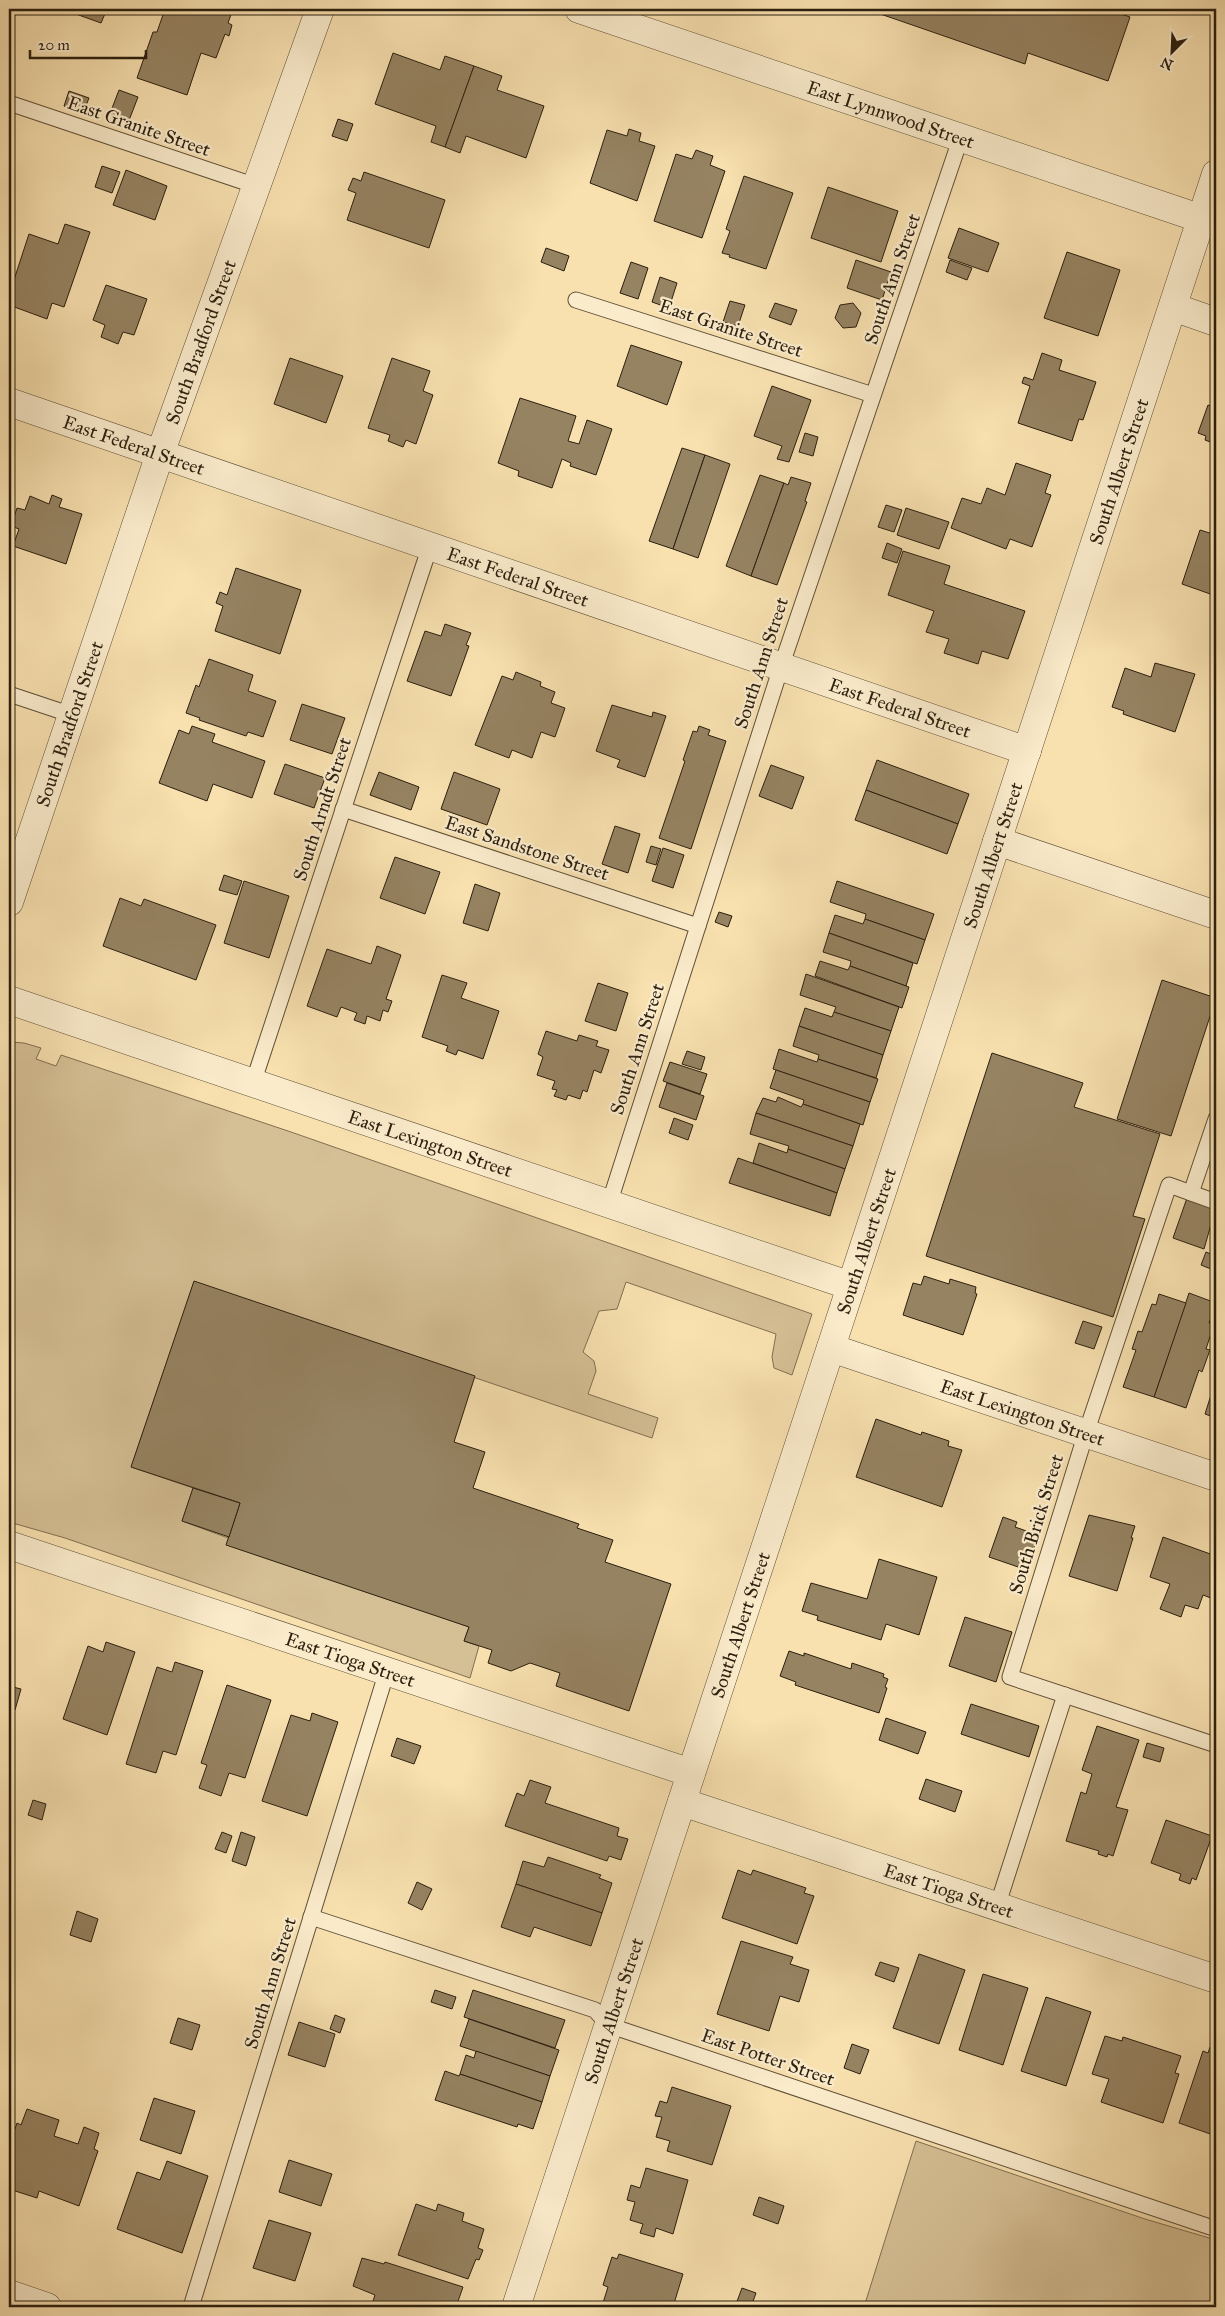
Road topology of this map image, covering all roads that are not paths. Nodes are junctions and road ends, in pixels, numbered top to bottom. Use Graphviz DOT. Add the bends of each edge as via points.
graph roads {
  1 [pos="320,9"];
  2 [pos="579,9"];
  3 [pos="9,103"];
  4 [pos="961,138"];
  5 [pos="1216,174"];
  6 [pos="256,186"];
  7 [pos="1202,219"];
  8 [pos="576,300"];
  9 [pos="1173,307"];
  10 [pos="1216,322"];
  11 [pos="873,395"];
  12 [pos="9,402"];
  13 [pos="160,454"];
  14 [pos="430,546"];
  15 [pos="780,667"];
  16 [pos="9,694"];
  17 [pos="72,715"];
  18 [pos="1027,751"];
  19 [pos="343,809"];
  20 [pos="997,841"];
  21 [pos="9,902"];
  22 [pos="1216,915"];
  23 [pos="698,926"];
  24 [pos="9,1000"];
  25 [pos="253,1083"];
  26 [pos="1216,1119"];
  27 [pos="1191,1193"];
  28 [pos="1216,1202"];
  29 [pos="608,1204"];
  30 [pos="851,1286"];
  31 [pos="831,1348"];
  32 [pos="1086,1433"];
  33 [pos="1216,1477"];
  34 [pos="9,1544"];
  35 [pos="387,1671"];
  36 [pos="1065,1695"];
  37 [pos="1216,1745"];
  38 [pos="692,1773"];
  39 [pos="682,1802"];
  40 [pos="997,1907"];
  41 [pos="311,1917"];
  42 [pos="1216,1979"];
  43 [pos="608,2025"];
  44 [pos="1216,2229"];
  45 [pos="9,2294"];
  46 [pos="47,2307"];
  47 [pos="191,2307"];
  48 [pos="516,2307"];
  1 -- 6 [label="street, South Bradford Street"];
  2 -- 4 [label="street, East Lynnwood Street"];
  3 -- 6 [label="lane, East Granite Street"];
  4 -- 7 [label="street, East Lynnwood Street"];
  4 -- 11 [label="lane, South Ann Street"];
  5 -- 7 [label="street, South Albert Street"];
  6 -- 13 [label="street, South Bradford Street"];
  7 -- 9 [label="street, South Albert Street"];
  8 -- 11 [label="lane, East Granite Street"];
  9 -- 10 [label="street"];
  9 -- 18 [label="street, South Albert Street"];
  11 -- 15 [label="lane, South Ann Street"];
  12 -- 13 [label="street, East Federal Street"];
  13 -- 14 [label="street, East Federal Street"];
  13 -- 17 [label="street, South Bradford Street"];
  14 -- 15 [label="street, East Federal Street"];
  14 -- 19 [label="lane, South Arndt Street"];
  15 -- 18 [label="street, East Federal Street"];
  15 -- 23 [label="lane, South Ann Street"];
  16 -- 17 [label="lane"];
  17 -- 21 [label="street, South Bradford Street"];
  18 -- 20 [label="street, South Albert Street"];
  19 -- 23 [label="lane, East Sandstone Street"];
  19 -- 25 [label="lane, South Arndt Street"];
  20 -- 22 [label="street"];
  20 -- 30 [label="street, South Albert Street"];
  23 -- 29 [label="lane, South Ann Street"];
  24 -- 25 [label="street, East Lexington Street"];
  25 -- 29 [label="street, East Lexington Street"];
  26 -- 27 [label="lane"];
  27 -- 28 [label="lane"];
  27 -- 32 [label="lane, South Brick Street" via="1169,1186"];
  29 -- 30 [label="street, East Lexington Street"];
  30 -- 31 [label="street, South Albert Street"];
  31 -- 32 [label="street, East Lexington Street"];
  31 -- 38 [label="street, South Albert Street"];
  32 -- 33 [label="street, East Lexington Street"];
  32 -- 36 [label="lane, South Brick Street" via="1010,1676"];
  34 -- 35 [label="street, East Tioga Street"];
  35 -- 38 [label="street, East Tioga Street"];
  35 -- 41 [label="lane, South Ann Street"];
  36 -- 37 [label="lane"];
  36 -- 40 [label="lane"];
  38 -- 39 [label="street, South Albert Street"];
  39 -- 40 [label="street, East Tioga Street"];
  39 -- 43 [label="street, South Albert Street"];
  40 -- 42 [label="street, East Tioga Street"];
  41 -- 43 [label="lane, East Potter Street" via="595,2010"];
  41 -- 47 [label="lane, South Ann Street"];
  43 -- 44 [label="lane, East Potter Street"];
  43 -- 48 [label="street, South Albert Street"];
  45 -- 46 [label="street"];
}
